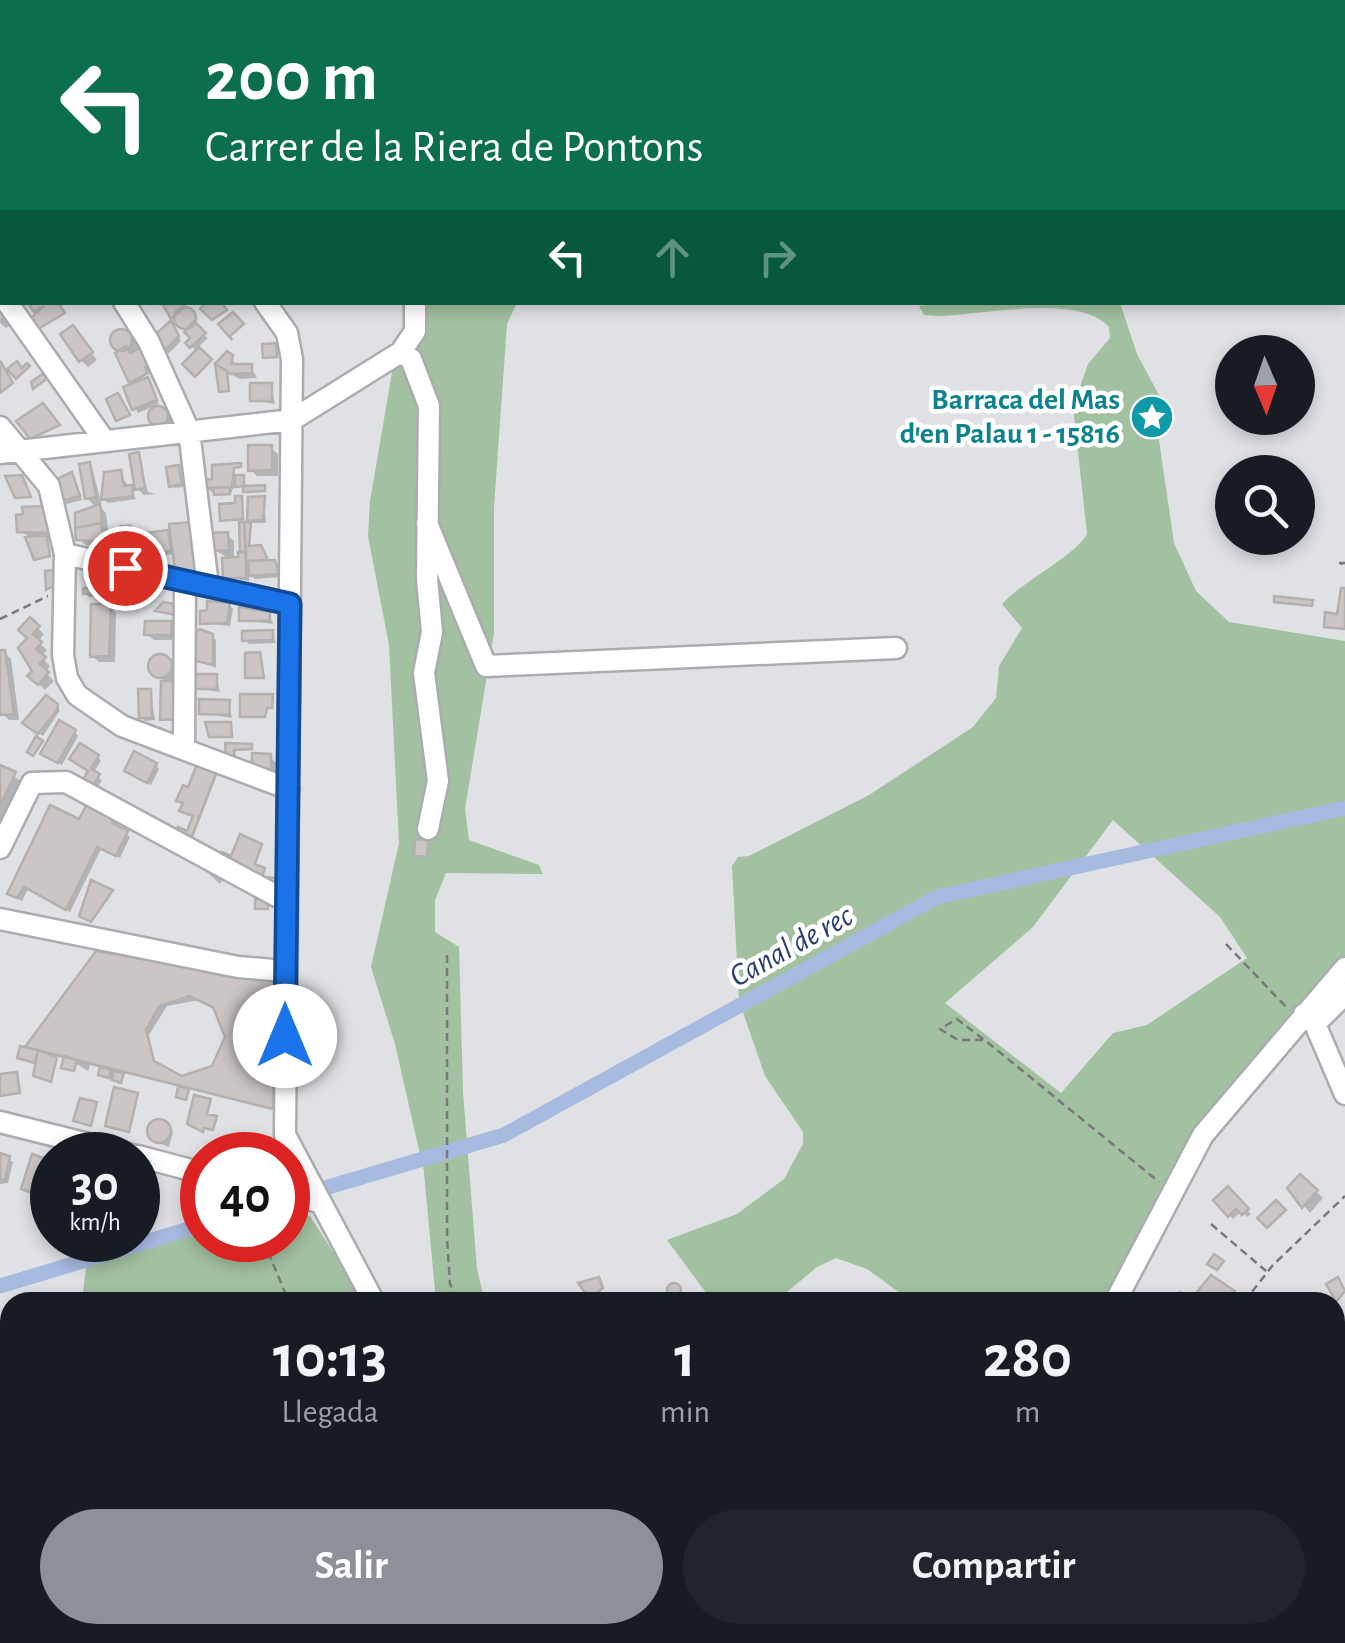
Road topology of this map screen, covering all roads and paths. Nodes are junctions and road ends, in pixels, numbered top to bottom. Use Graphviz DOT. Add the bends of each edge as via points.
graph roads {
  1 [pos="8,305"];
  2 [pos="126,305"];
  3 [pos="268,305"];
  4 [pos="415,305"];
  5 [pos="401,352"];
  6 [pos="292,420"];
  7 [pos="0,427"];
  8 [pos="189,431"];
  9 [pos="104,440"];
  10 [pos="10,452"];
  11 [pos="427,523"];
  12 [pos="64,554"];
  13 [pos="186,581"];
  14 [pos="208,586"];
  15 [pos="57,594"];
  16 [pos="290,604"];
  17 [pos="0,620"];
  18 [pos="896,648"];
  19 [pos="184,747"];
  20 [pos="289,788"];
  21 [pos="428,829"];
  22 [pos="0,848"];
  23 [pos="286,901"];
  24 [pos="0,919"];
  25 [pos="1226,944"];
  26 [pos="447,955"];
  27 [pos="1345,968"];
  28 [pos="285,971"];
  29 [pos="1345,994"];
  30 [pos="1306,1019"];
  31 [pos="983,1040"];
  32 [pos="1345,1094"];
  33 [pos="0,1122"];
  34 [pos="40,1132"];
  35 [pos="1171,1192"];
  36 [pos="1345,1196"];
  37 [pos="310,1200"];
  38 [pos="318,1202"];
  39 [pos="1211,1224"];
  40 [pos="272,1262"];
  41 [pos="1267,1272"];
  42 [pos="285,1292"];
  43 [pos="368,1292"];
  44 [pos="454,1292"];
  45 [pos="1120,1292"];
  46 [pos="1252,1292"];
  1 -- 9 [label="street"];
  2 -- 8 [label="street"];
  3 -- 6 [label="street" via="287,333"];
  4 -- 5 [label="street" via="415,331"];
  5 -- 6 [label="street"];
  5 -- 11 [label="street" via="411,359 428,406"];
  6 -- 8 [label="street"];
  6 -- 16 [label="street"];
  7 -- 10 [label="street"];
  8 -- 9 [label="street"];
  8 -- 14 [label="street"];
  9 -- 10 [label="street"];
  10 -- 12 [label="street" via="50,486"];
  11 -- 18 [label="street" via="486,666"];
  11 -- 21 [label="street" via="432,632 424,673 438,782"];
  12 -- 13 [label="street"];
  12 -- 19 [label="street" via="63,655 77,695 122,726"];
  13 -- 14 [label="street"];
  13 -- 19 [label="street"];
  14 -- 16 [label="street"];
  15 -- 17 [label="path"];
  16 -- 20 [label="street"];
  19 -- 20 [label="street"];
  20 -- 23 [label="street"];
  22 -- 23 [label="street" via="32,783 66,782"];
  23 -- 28 [label="street"];
  24 -- 28 [label="street"];
  25 -- 30 [label="path"];
  26 -- 44 [label="path" via="447,1237"];
  27 -- 30 [label="street"];
  28 -- 38 [label="street" via="285,1135"];
  29 -- 30 [label="street"];
  30 -- 32 [label="street"];
  30 -- 35 [label="street" via="1203,1135"];
  31 -- 31 [label="path" via="956,1019 940,1029 958,1040"];
  31 -- 35 [label="path"];
  33 -- 34 [label="street"];
  35 -- 45 [label="street"];
  36 -- 41 [label="path"];
  37 -- 38 [label="street"];
  38 -- 43 [label="street"];
  39 -- 41 [label="path"];
  40 -- 42 [label="path"];
  41 -- 46 [label="path"];
}
